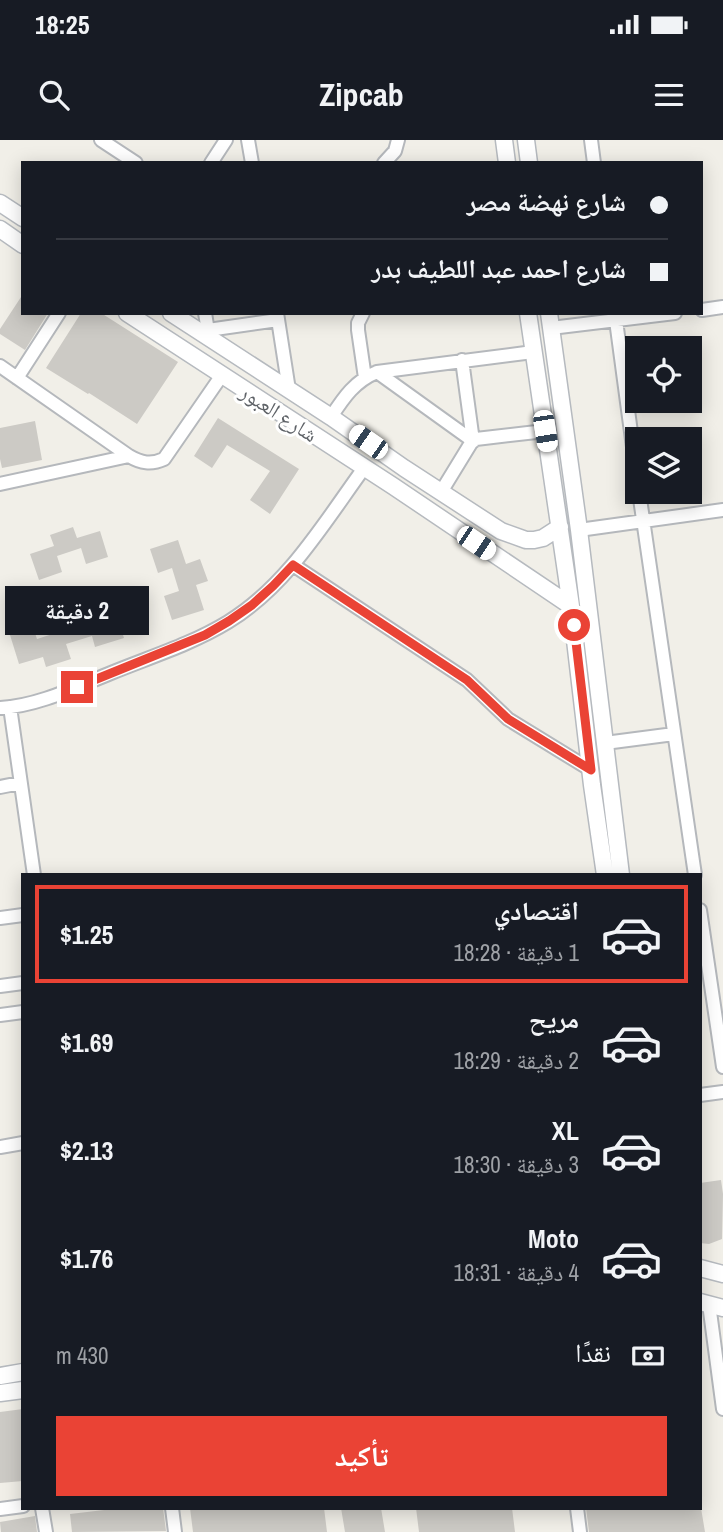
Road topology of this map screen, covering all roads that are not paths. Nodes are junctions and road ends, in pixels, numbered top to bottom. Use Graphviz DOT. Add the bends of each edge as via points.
graph roads {
  1 [pos="102,140"];
  2 [pos="226,140"];
  3 [pos="248,140"];
  4 [pos="398,140"];
  5 [pos="504,140"];
  6 [pos="526,140"];
  7 [pos="592,140"];
  8 [pos="133,161"];
  9 [pos="212,161"];
  10 [pos="252,161"];
  11 [pos="386,161"];
  12 [pos="507,161"];
  13 [pos="529,161"];
  14 [pos="594,161"];
  15 [pos="0,203"];
  16 [pos="21,217"];
  17 [pos="0,229"];
  18 [pos="21,244"];
  19 [pos="723,307"];
  20 [pos="703,310"];
  21 [pos="58,315"];
  22 [pos="130,315"];
  23 [pos="174,315"];
  24 [pos="205,315"];
  25 [pos="362,315"];
  26 [pos="528,315"];
  27 [pos="645,315"];
  28 [pos="277,316"];
  29 [pos="615,317"];
  30 [pos="550,321"];
  31 [pos="208,333"];
  32 [pos="533,352"];
  33 [pos="462,360"];
  34 [pos="0,366"];
  35 [pos="377,372"];
  36 [pos="222,375"];
  37 [pos="17,378"];
  38 [pos="365,378"];
  39 [pos="289,390"];
  40 [pos="331,417"];
  41 [pos="630,427"];
  42 [pos="545,431"];
  43 [pos="473,441"];
  44 [pos="129,456"];
  45 [pos="364,468"];
  46 [pos="404,468"];
  47 [pos="0,484"];
  48 [pos="393,486"];
  49 [pos="441,492"];
  50 [pos="641,504"];
  51 [pos="723,510"];
  52 [pos="643,522"];
  53 [pos="560,527"];
  54 [pos="579,530"];
  55 [pos="293,565"];
  56 [pos="571,606"];
  57 [pos="5,708"];
  58 [pos="674,734"];
  59 [pos="605,743"];
  60 [pos="591,770"];
  61 [pos="20,783"];
  62 [pos="0,787"];
  63 [pos="34,873"];
  64 [pos="605,873"];
  65 [pos="621,873"];
  66 [pos="695,873"];
  67 [pos="21,915"];
  68 [pos="0,918"];
  69 [pos="702,924"];
  70 [pos="723,962"];
  71 [pos="708,964"];
  72 [pos="21,983"];
  73 [pos="0,986"];
  74 [pos="21,1012"];
  75 [pos="0,1015"];
  76 [pos="723,1067"];
  77 [pos="723,1092"];
  78 [pos="702,1095"];
  79 [pos="21,1143"];
  80 [pos="0,1147"];
  81 [pos="702,1269"];
  82 [pos="723,1274"];
  83 [pos="710,1304"];
  84 [pos="21,1372"];
  85 [pos="0,1376"];
  86 [pos="21,1390"];
  87 [pos="0,1393"];
  88 [pos="723,1409"];
  89 [pos="21,1506"];
  90 [pos="0,1509"];
  91 [pos="42,1510"];
  92 [pos="172,1510"];
  93 [pos="577,1510"];
  94 [pos="46,1532"];
  95 [pos="174,1532"];
  96 [pos="580,1532"];
  1 -- 8 [label="street"];
  2 -- 9 [label="street"];
  3 -- 10 [label="street"];
  4 -- 11 [label="street"];
  5 -- 12 [label="street"];
  6 -- 13 [label="street"];
  7 -- 14 [label="street"];
  15 -- 16 [label="street"];
  17 -- 18 [label="street"];
  19 -- 20 [label="street"];
  21 -- 37 [label="street"];
  22 -- 36 [label="street, شارع العبور"];
  23 -- 31 [label="street, شارع العبور"];
  24 -- 31 [label="street"];
  25 -- 38 [label="street" via="358,330"];
  26 -- 32 [label="street"];
  27 -- 29 [label="street"];
  28 -- 31 [label="street"];
  28 -- 39 [label="street"];
  29 -- 30 [label="street"];
  29 -- 41 [label="street"];
  30 -- 54 [label="street"];
  31 -- 39 [label="street, شارع العبور"];
  32 -- 33 [label="street"];
  32 -- 42 [label="street"];
  33 -- 35 [label="street"];
  33 -- 43 [label="street"];
  34 -- 37 [label="street"];
  35 -- 38 [label="street"];
  35 -- 43 [label="street"];
  36 -- 44 [label="street" via="164,460 146,463"];
  36 -- 45 [label="street, شارع العبور"];
  37 -- 44 [label="street"];
  38 -- 40 [label="street" via="352,387"];
  39 -- 40 [label="street, شارع العبور"];
  40 -- 46 [label="street, شارع العبور"];
  42 -- 43 [label="street"];
  42 -- 53 [label="street"];
  43 -- 49 [label="street"];
  44 -- 47 [label="street"];
  45 -- 48 [label="street, شارع العبور"];
  45 -- 55 [label="street"];
  46 -- 48 [label="street"];
  46 -- 49 [label="street, شارع العبور"];
  48 -- 56 [label="street, شارع العبور"];
  49 -- 53 [label="street, شارع العبور" via="501,531 526,540 543,538"];
  50 -- 52 [label="street"];
  51 -- 52 [label="street"];
  52 -- 54 [label="street"];
  52 -- 58 [label="street"];
  53 -- 56 [label="street"];
  54 -- 59 [label="street"];
  55 -- 57 [label="street" via="252,605 205,635 56,695"];
  55 -- 60 [label="street" via="467,680 508,719"];
  56 -- 60 [label="street"];
  57 -- 61 [label="street"];
  58 -- 59 [label="street"];
  58 -- 66 [label="street"];
  59 -- 65 [label="street"];
  60 -- 64 [label="street"];
  61 -- 62 [label="street"];
  61 -- 63 [label="street"];
  67 -- 68 [label="street"];
  69 -- 71 [label="street"];
  70 -- 71 [label="street"];
  71 -- 76 [label="street"];
  72 -- 73 [label="street"];
  74 -- 75 [label="street"];
  77 -- 78 [label="street"];
  79 -- 80 [label="street"];
  81 -- 82 [label="street"];
  83 -- 88 [label="street"];
  84 -- 85 [label="street"];
  86 -- 87 [label="street"];
  89 -- 90 [label="street"];
  91 -- 94 [label="street"];
  92 -- 95 [label="street"];
  93 -- 96 [label="street"];
}
